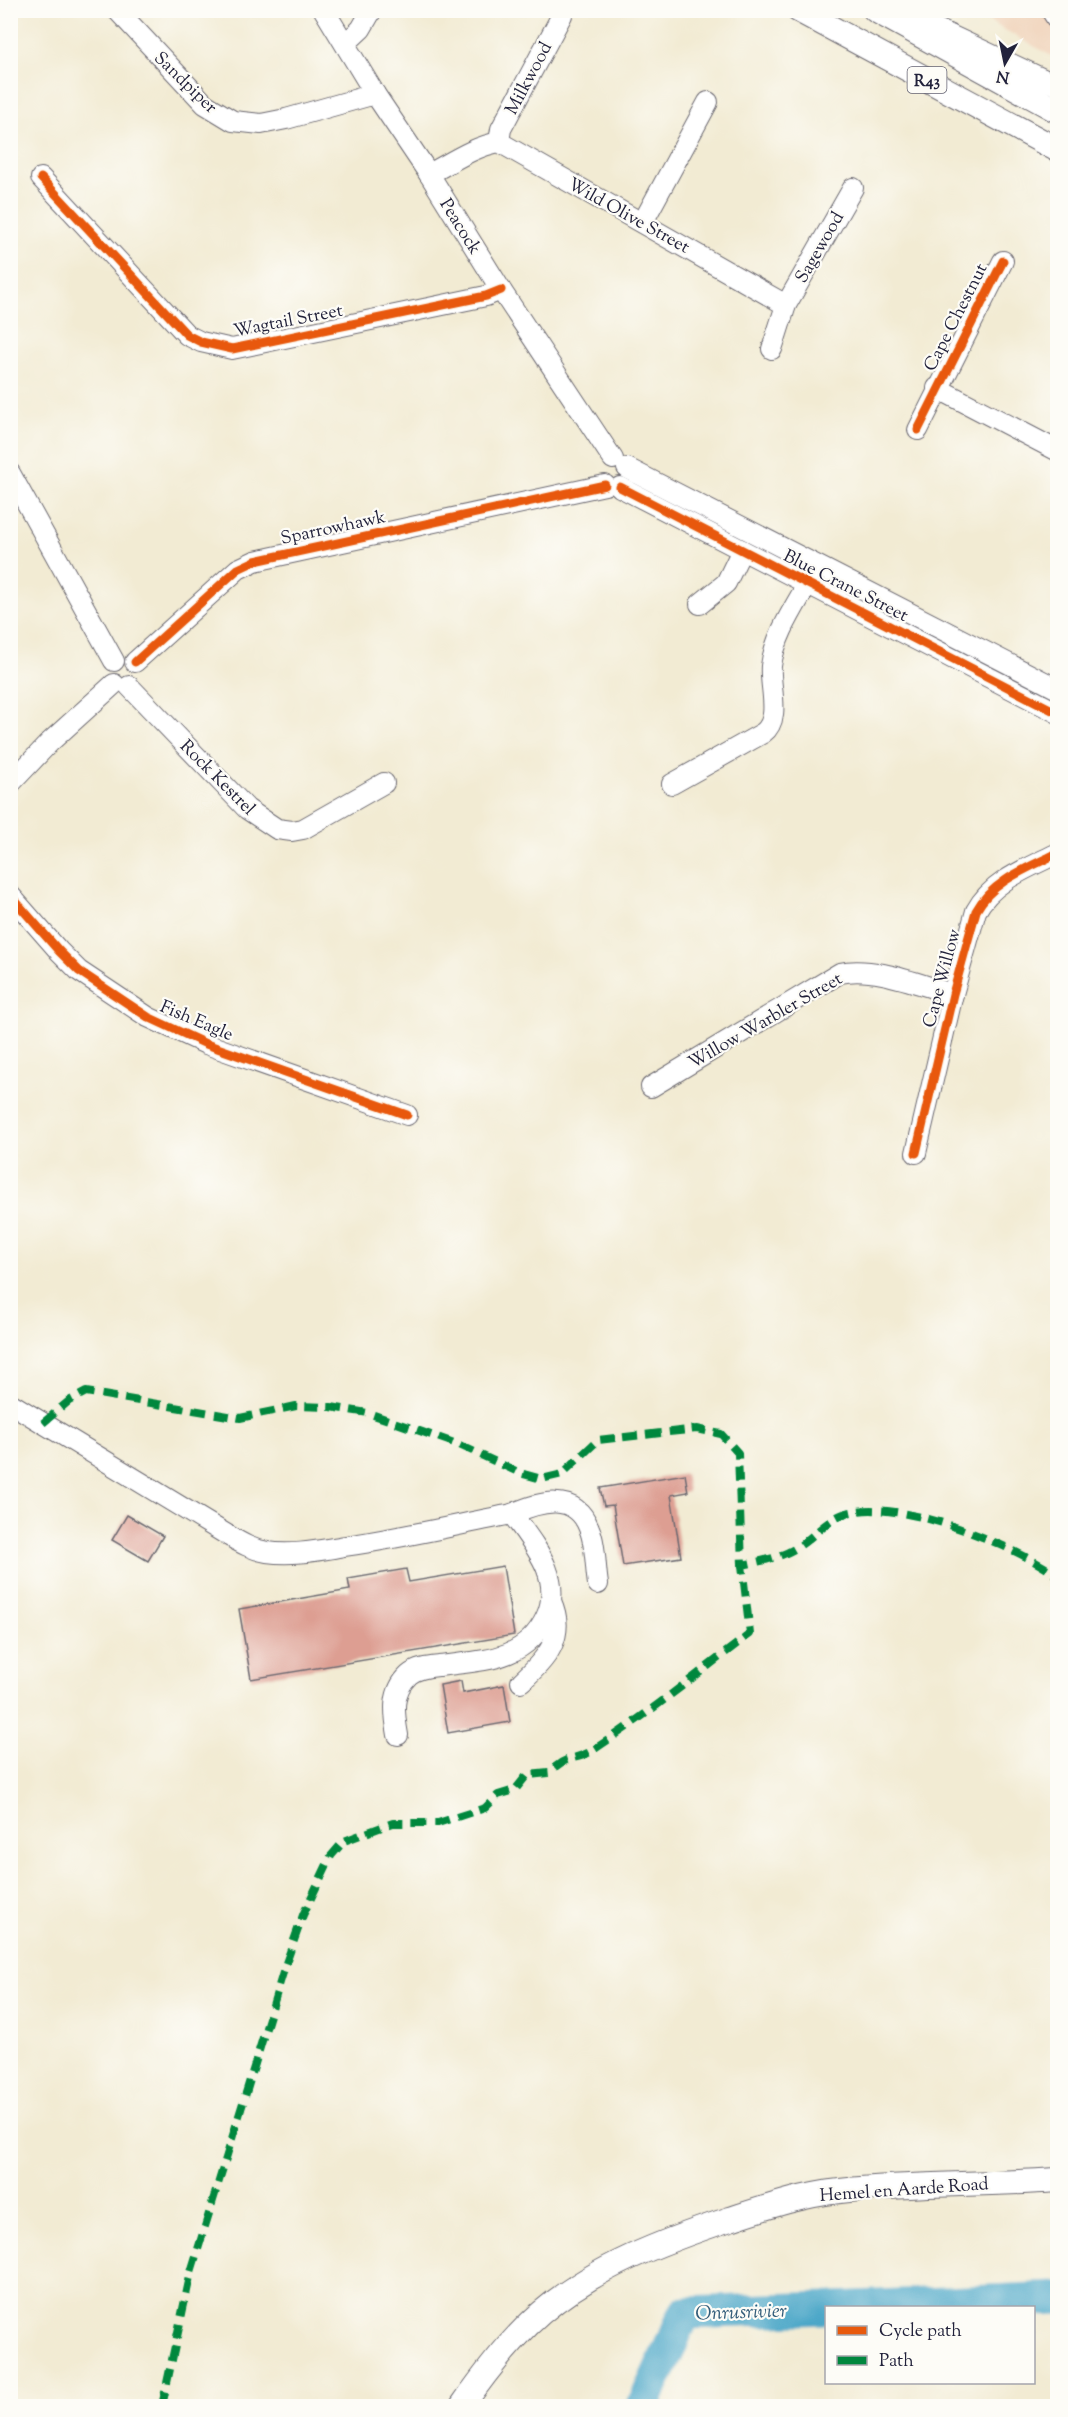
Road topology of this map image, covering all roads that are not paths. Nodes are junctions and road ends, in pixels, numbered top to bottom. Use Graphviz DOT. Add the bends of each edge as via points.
graph roads {
  1 [pos="117,10"];
  2 [pos="324,10"];
  3 [pos="372,10"];
  4 [pos="798,10"];
  5 [pos="875,10"];
  6 [pos="897,10"];
  7 [pos="1051,10"];
  8 [pos="562,15"];
  9 [pos="1058,21"];
  10 [pos="345,44"];
  11 [pos="1058,86"];
  12 [pos="375,94"];
  13 [pos="708,102"];
  14 [pos="1058,111"];
  15 [pos="499,142"];
  16 [pos="1058,150"];
  17 [pos="429,174"];
  18 [pos="41,178"];
  19 [pos="853,188"];
  20 [pos="643,222"];
  21 [pos="1003,261"];
  22 [pos="501,290"];
  23 [pos="786,305"];
  24 [pos="772,349"];
  25 [pos="937,388"];
  26 [pos="918,430"];
  27 [pos="1058,451"];
  28 [pos="611,472"];
  29 [pos="10,473"];
  30 [pos="742,550"];
  31 [pos="813,575"];
  32 [pos="700,604"];
  33 [pos="114,661"];
  34 [pos="135,663"];
  35 [pos="122,685"];
  36 [pos="1058,689"];
  37 [pos="1058,713"];
  38 [pos="10,783"];
  39 [pos="384,783"];
  40 [pos="672,784"];
  41 [pos="1058,852"];
  42 [pos="10,895"];
  43 [pos="953,994"];
  44 [pos="651,1087"];
  45 [pos="407,1115"];
  46 [pos="916,1153"];
  47 [pos="10,1403"];
  48 [pos="512,1514"];
  49 [pos="598,1584"];
  50 [pos="551,1601"];
  51 [pos="521,1682"];
  52 [pos="398,1735"];
  53 [pos="1058,2180"];
  54 [pos="462,2406"];
  1 -- 12 [label="street, Sandpiper" via="205,104 233,121 261,124"];
  2 -- 10 [label="street, Peacock"];
  3 -- 10 [label="street" via="361,29"];
  4 -- 16 [label="main road, R43"];
  5 -- 14 [label="main road, R43"];
  6 -- 11 [label="street"];
  7 -- 9 [label="street"];
  8 -- 15 [label="street, Milkwood" via="501,129"];
  10 -- 12 [label="street, Peacock"];
  12 -- 17 [label="street, Peacock"];
  13 -- 20 [label="street"];
  15 -- 17 [label="street" via="471,151"];
  15 -- 20 [label="street, Wild Olive Street"];
  17 -- 22 [label="street, Peacock"];
  18 -- 22 [label="street, Wagtail Street" via="187,335 201,342 232,349"];
  19 -- 23 [label="street, Sagewood"];
  20 -- 23 [label="street, Wild Olive Street"];
  21 -- 25 [label="street, Cape Chestnut"];
  22 -- 28 [label="street, Peacock" via="599,440"];
  23 -- 24 [label="street"];
  25 -- 26 [label="street, Cape Chestnut"];
  25 -- 27 [label="street"];
  28 -- 30 [label="street, Blue Crane Street"];
  28 -- 31 [label="street, Blue Crane Street"];
  28 -- 34 [label="street, Sparrowhawk" via="572,491 255,561 238,569"];
  29 -- 33 [label="street"];
  30 -- 31 [label="street, Blue Crane Street"];
  30 -- 32 [label="street" via="726,583"];
  31 -- 36 [label="street, Blue Crane Street"];
  31 -- 37 [label="street, Blue Crane Street"];
  31 -- 40 [label="street" via="773,655 771,725"];
  33 -- 34 [label="street" via="124,657"];
  33 -- 35 [label="street" via="109,670 110,680"];
  34 -- 35 [label="street" via="138,677"];
  35 -- 38 [label="street" via="50,742"];
  35 -- 39 [label="street, Rock Kestrel" via="247,808 277,829 292,831 309,826"];
  41 -- 43 [label="street, Cape Willow" via="993,888 981,901"];
  42 -- 45 [label="street, Fish Eagle" via="79,971 148,1017 206,1044"];
  43 -- 44 [label="street, Willow Warbler Street" via="879,974 840,973"];
  43 -- 46 [label="street, Cape Willow"];
  47 -- 48 [label="street" via="229,1536 265,1552 318,1551"];
  48 -- 49 [label="street" via="555,1502 578,1511 590,1529"];
  48 -- 50 [label="street" via="545,1561"];
  50 -- 51 [label="street" via="558,1623 550,1649"];
  50 -- 52 [label="street" via="537,1634 521,1648 490,1659 424,1668 410,1674 397,1692 394,1705"];
  53 -- 54 [label="main road, Hemel en Aarde Road" via="838,2191 783,2202 673,2239 563,2295 520,2332"];
}
